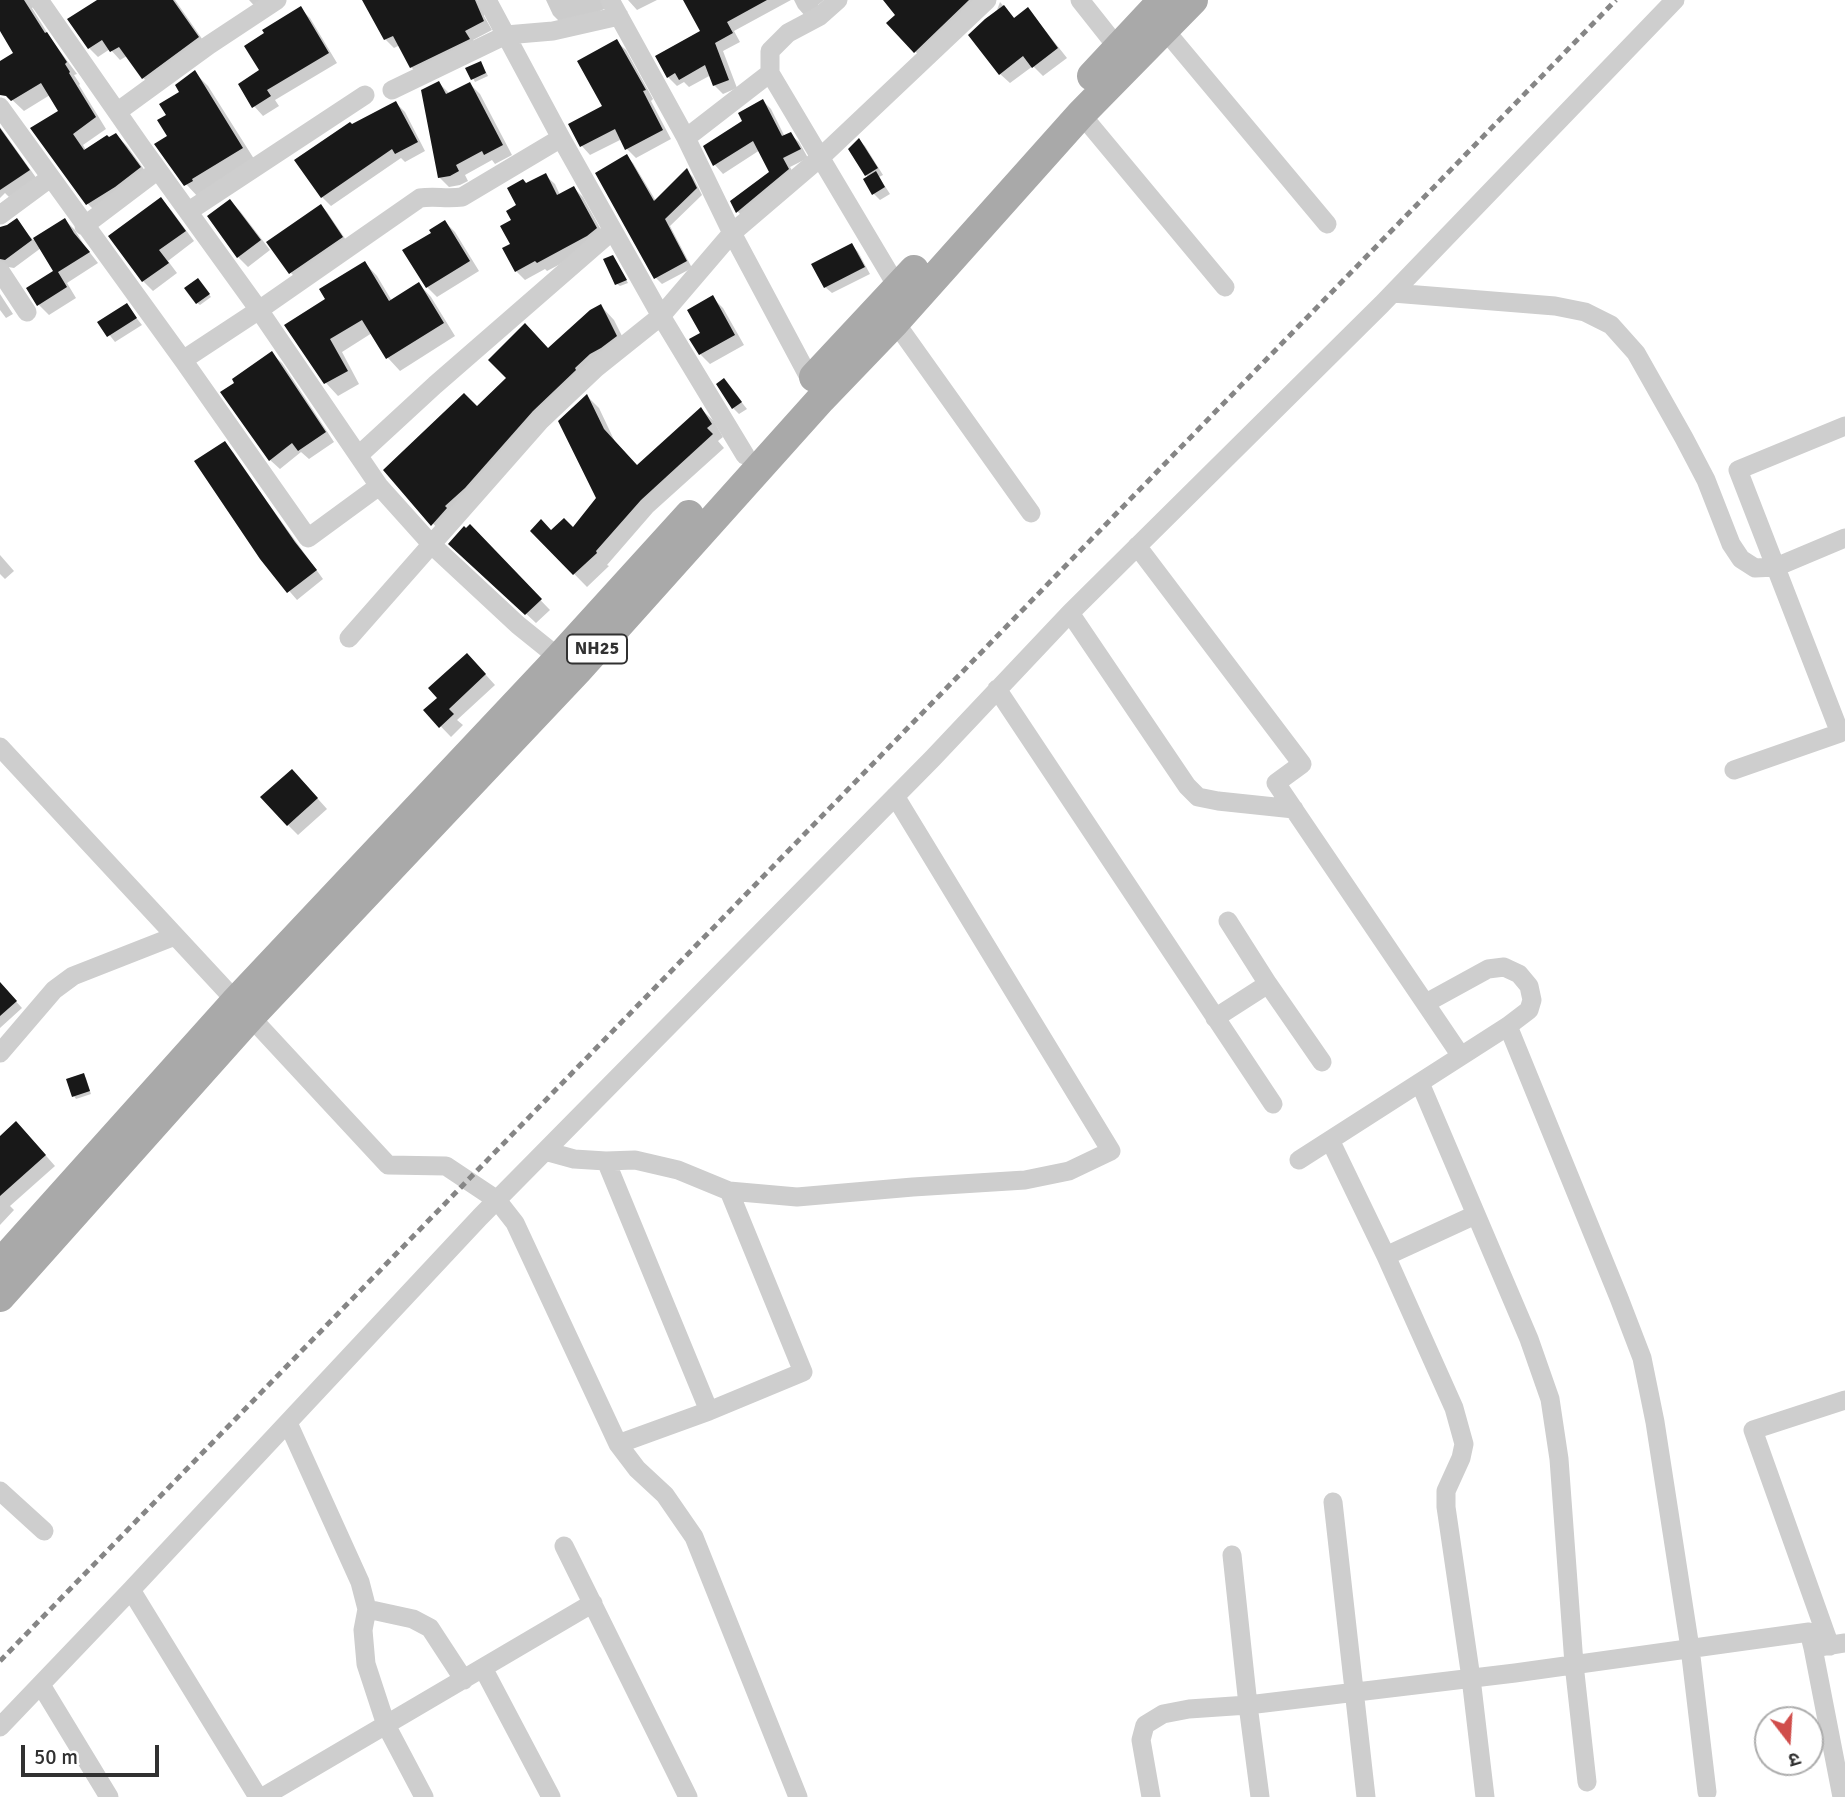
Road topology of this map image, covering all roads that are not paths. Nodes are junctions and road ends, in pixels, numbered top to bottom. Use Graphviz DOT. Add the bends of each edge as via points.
graph roads {
  1 [pos="277,0"];
  2 [pos="487,0"];
  3 [pos="838,0"];
  4 [pos="987,0"];
  5 [pos="1080,0"];
  6 [pos="1193,0"];
  7 [pos="1675,0"];
  8 [pos="47,2"];
  9 [pos="614,8"];
  10 [pos="1164,15"];
  11 [pos="506,35"];
  12 [pos="1118,48"];
  13 [pos="770,73"];
  14 [pos="392,90"];
  15 [pos="365,95"];
  16 [pos="0,107"];
  17 [pos="117,112"];
  18 [pos="1082,114"];
  19 [pos="561,138"];
  20 [pos="686,138"];
  21 [pos="821,157"];
  22 [pos="158,170"];
  23 [pos="50,178"];
  24 [pos="189,211"];
  25 [pos="0,215"];
  26 [pos="1327,224"];
  27 [pos="84,226"];
  28 [pos="612,231"];
  29 [pos="732,233"];
  30 [pos="0,271"];
  31 [pos="1225,287"];
  32 [pos="898,288"];
  33 [pos="1393,293"];
  34 [pos="259,310"];
  35 [pos="27,312"];
  36 [pos="661,316"];
  37 [pos="895,322"];
  38 [pos="183,360"];
  39 [pos="811,380"];
  40 [pos="1845,426"];
  41 [pos="359,455"];
  42 [pos="745,455"];
  43 [pos="1738,470"];
  44 [pos="1706,480"];
  45 [pos="379,486"];
  46 [pos="1031,513"];
  47 [pos="1845,538"];
  48 [pos="432,545"];
  49 [pos="1137,546"];
  50 [pos="1776,567"];
  51 [pos="1070,613"];
  52 [pos="349,638"];
  53 [pos="559,658"];
  54 [pos="997,689"];
  55 [pos="1843,739"];
  56 [pos="0,747"];
  57 [pos="1734,770"];
  58 [pos="895,796"];
  59 [pos="1294,808"];
  60 [pos="1228,921"];
  61 [pos="175,936"];
  62 [pos="1268,984"];
  63 [pos="1426,1003"];
  64 [pos="243,1009"];
  65 [pos="1215,1017"];
  66 [pos="1508,1026"];
  67 [pos="0,1052"];
  68 [pos="1461,1056"];
  69 [pos="1322,1062"];
  70 [pos="1420,1083"];
  71 [pos="1273,1104"];
  72 [pos="1330,1140"];
  73 [pos="545,1150"];
  74 [pos="1299,1160"];
  75 [pos="606,1161"];
  76 [pos="729,1191"];
  77 [pos="498,1199"];
  78 [pos="1475,1215"];
  79 [pos="1386,1256"];
  80 [pos="0,1264"];
  81 [pos="0,1297"];
  82 [pos="1845,1400"];
  83 [pos="709,1411"];
  84 [pos="288,1423"];
  85 [pos="618,1444"];
  86 [pos="0,1491"];
  87 [pos="1333,1502"];
  88 [pos="44,1531"];
  89 [pos="564,1546"];
  90 [pos="1232,1555"];
  91 [pos="131,1590"];
  92 [pos="593,1603"];
  93 [pos="367,1609"];
  94 [pos="1829,1646"];
  95 [pos="1690,1648"];
  96 [pos="1574,1664"];
  97 [pos="483,1668"];
  98 [pos="1471,1678"];
  99 [pos="464,1679"];
  100 [pos="41,1685"];
  101 [pos="1354,1692"];
  102 [pos="1248,1705"];
  103 [pos="386,1725"];
  104 [pos="0,1727"];
  105 [pos="1587,1782"];
  106 [pos="1707,1792"];
  107 [pos="109,1797"];
  108 [pos="261,1797"];
  109 [pos="424,1797"];
  110 [pos="551,1797"];
  111 [pos="688,1797"];
  112 [pos="797,1797"];
  113 [pos="1151,1797"];
  114 [pos="1260,1797"];
  115 [pos="1366,1797"];
  116 [pos="1485,1797"];
  117 [pos="1842,1797"];
  1 -- 17 [label="street"];
  2 -- 11 [label="street"];
  3 -- 13 [label="street" via="788,33 770,51"];
  4 -- 21 [label="street"];
  5 -- 12 [label="street"];
  6 -- 10 [label="main road, NH25"];
  7 -- 33 [label="street"];
  8 -- 17 [label="street"];
  9 -- 11 [label="street" via="553,31"];
  9 -- 20 [label="street"];
  10 -- 12 [label="main road, NH25"];
  10 -- 18 [label="main road, NH25"];
  10 -- 26 [label="street"];
  11 -- 14 [label="street"];
  11 -- 19 [label="street"];
  12 -- 32 [label="main road, NH25"];
  13 -- 20 [label="street"];
  13 -- 21 [label="street"];
  15 -- 24 [label="street"];
  16 -- 23 [label="street"];
  17 -- 22 [label="street"];
  18 -- 31 [label="street"];
  18 -- 37 [label="main road, NH25"];
  19 -- 28 [label="street"];
  19 -- 34 [label="street" via="461,197 420,198"];
  20 -- 29 [label="street"];
  21 -- 29 [label="street"];
  21 -- 32 [label="street"];
  22 -- 24 [label="street"];
  22 -- 27 [label="street"];
  23 -- 25 [label="street"];
  23 -- 27 [label="street"];
  24 -- 34 [label="street"];
  27 -- 38 [label="street"];
  28 -- 36 [label="street"];
  28 -- 41 [label="street"];
  29 -- 36 [label="street"];
  29 -- 39 [label="street"];
  30 -- 35 [label="street"];
  32 -- 39 [label="main road, NH25"];
  33 -- 44 [label="street" via="1555,306 1585,312 1611,325 1636,353"];
  33 -- 49 [label="street"];
  34 -- 38 [label="street"];
  34 -- 41 [label="street"];
  36 -- 42 [label="street"];
  36 -- 48 [label="street" via="541,420"];
  37 -- 46 [label="street"];
  37 -- 64 [label="main road, NH25" via="577,671"];
  38 -- 45 [label="street" via="308,538"];
  39 -- 42 [label="main road, NH25"];
  40 -- 43 [label="street"];
  41 -- 45 [label="street"];
  42 -- 53 [label="main road, NH25"];
  43 -- 44 [label="street"];
  43 -- 50 [label="street"];
  44 -- 50 [label="street" via="1741,559 1755,568"];
  45 -- 48 [label="street"];
  47 -- 50 [label="street"];
  48 -- 52 [label="street"];
  48 -- 53 [label="street"];
  49 -- 51 [label="street"];
  49 -- 59 [label="street" via="1302,764 1276,783"];
  50 -- 55 [label="street"];
  51 -- 54 [label="street"];
  51 -- 59 [label="street" via="1198,797"];
  53 -- 64 [label="main road, NH25"];
  54 -- 58 [label="street"];
  54 -- 65 [label="street"];
  55 -- 57 [label="street"];
  56 -- 61 [label="street"];
  58 -- 73 [label="street"];
  58 -- 76 [label="street" via="1111,1151 1069,1171 1025,1180 797,1197"];
  59 -- 63 [label="street"];
  60 -- 62 [label="street"];
  61 -- 64 [label="street"];
  61 -- 67 [label="street" via="63,982"];
  62 -- 65 [label="street"];
  62 -- 69 [label="street"];
  63 -- 66 [label="street" via="1488,969 1504,967 1519,974 1532,1000 1529,1010"];
  63 -- 68 [label="street"];
  64 -- 77 [label="street" via="388,1165 446,1166"];
  64 -- 80 [label="main road, NH25"];
  64 -- 81 [label="main road, NH25"];
  65 -- 71 [label="street"];
  66 -- 68 [label="street"];
  66 -- 95 [label="street" via="1642,1358"];
  68 -- 70 [label="street"];
  70 -- 72 [label="street"];
  70 -- 78 [label="street"];
  72 -- 74 [label="street"];
  72 -- 79 [label="street"];
  73 -- 75 [label="street" via="574,1159"];
  73 -- 77 [label="street"];
  75 -- 76 [label="street" via="635,1160 678,1170"];
  75 -- 83 [label="street"];
  76 -- 83 [label="street" via="803,1372"];
  77 -- 84 [label="street"];
  77 -- 85 [label="street" via="516,1223"];
  78 -- 79 [label="street"];
  78 -- 96 [label="street" via="1550,1399 1559,1459"];
  79 -- 98 [label="street" via="1454,1408 1464,1444 1446,1507"];
  82 -- 94 [label="street" via="1753,1430"];
  83 -- 85 [label="street"];
  84 -- 91 [label="street"];
  84 -- 93 [label="street" via="360,1582"];
  85 -- 112 [label="street" via="665,1495 694,1537"];
  86 -- 88 [label="street"];
  87 -- 101 [label="street"];
  89 -- 92 [label="street"];
  90 -- 102 [label="street"];
  91 -- 100 [label="street"];
  91 -- 108 [label="street"];
  92 -- 97 [label="street"];
  92 -- 111 [label="street"];
  93 -- 99 [label="street" via="413,1619 430,1628"];
  93 -- 103 [label="street" via="364,1656"];
  94 -- 95 [label="street" via="1809,1632"];
  94 -- 117 [label="street"];
  95 -- 96 [label="street"];
  95 -- 106 [label="street"];
  96 -- 98 [label="street"];
  96 -- 105 [label="street"];
  97 -- 99 [label="street"];
  97 -- 110 [label="street"];
  98 -- 101 [label="street"];
  98 -- 116 [label="street"];
  99 -- 103 [label="street"];
  100 -- 104 [label="street"];
  100 -- 107 [label="street"];
  101 -- 102 [label="street"];
  101 -- 115 [label="street"];
  102 -- 113 [label="street" via="1163,1714 1145,1726 1141,1741"];
  102 -- 114 [label="street"];
  103 -- 108 [label="street"];
  103 -- 109 [label="street"];
}
